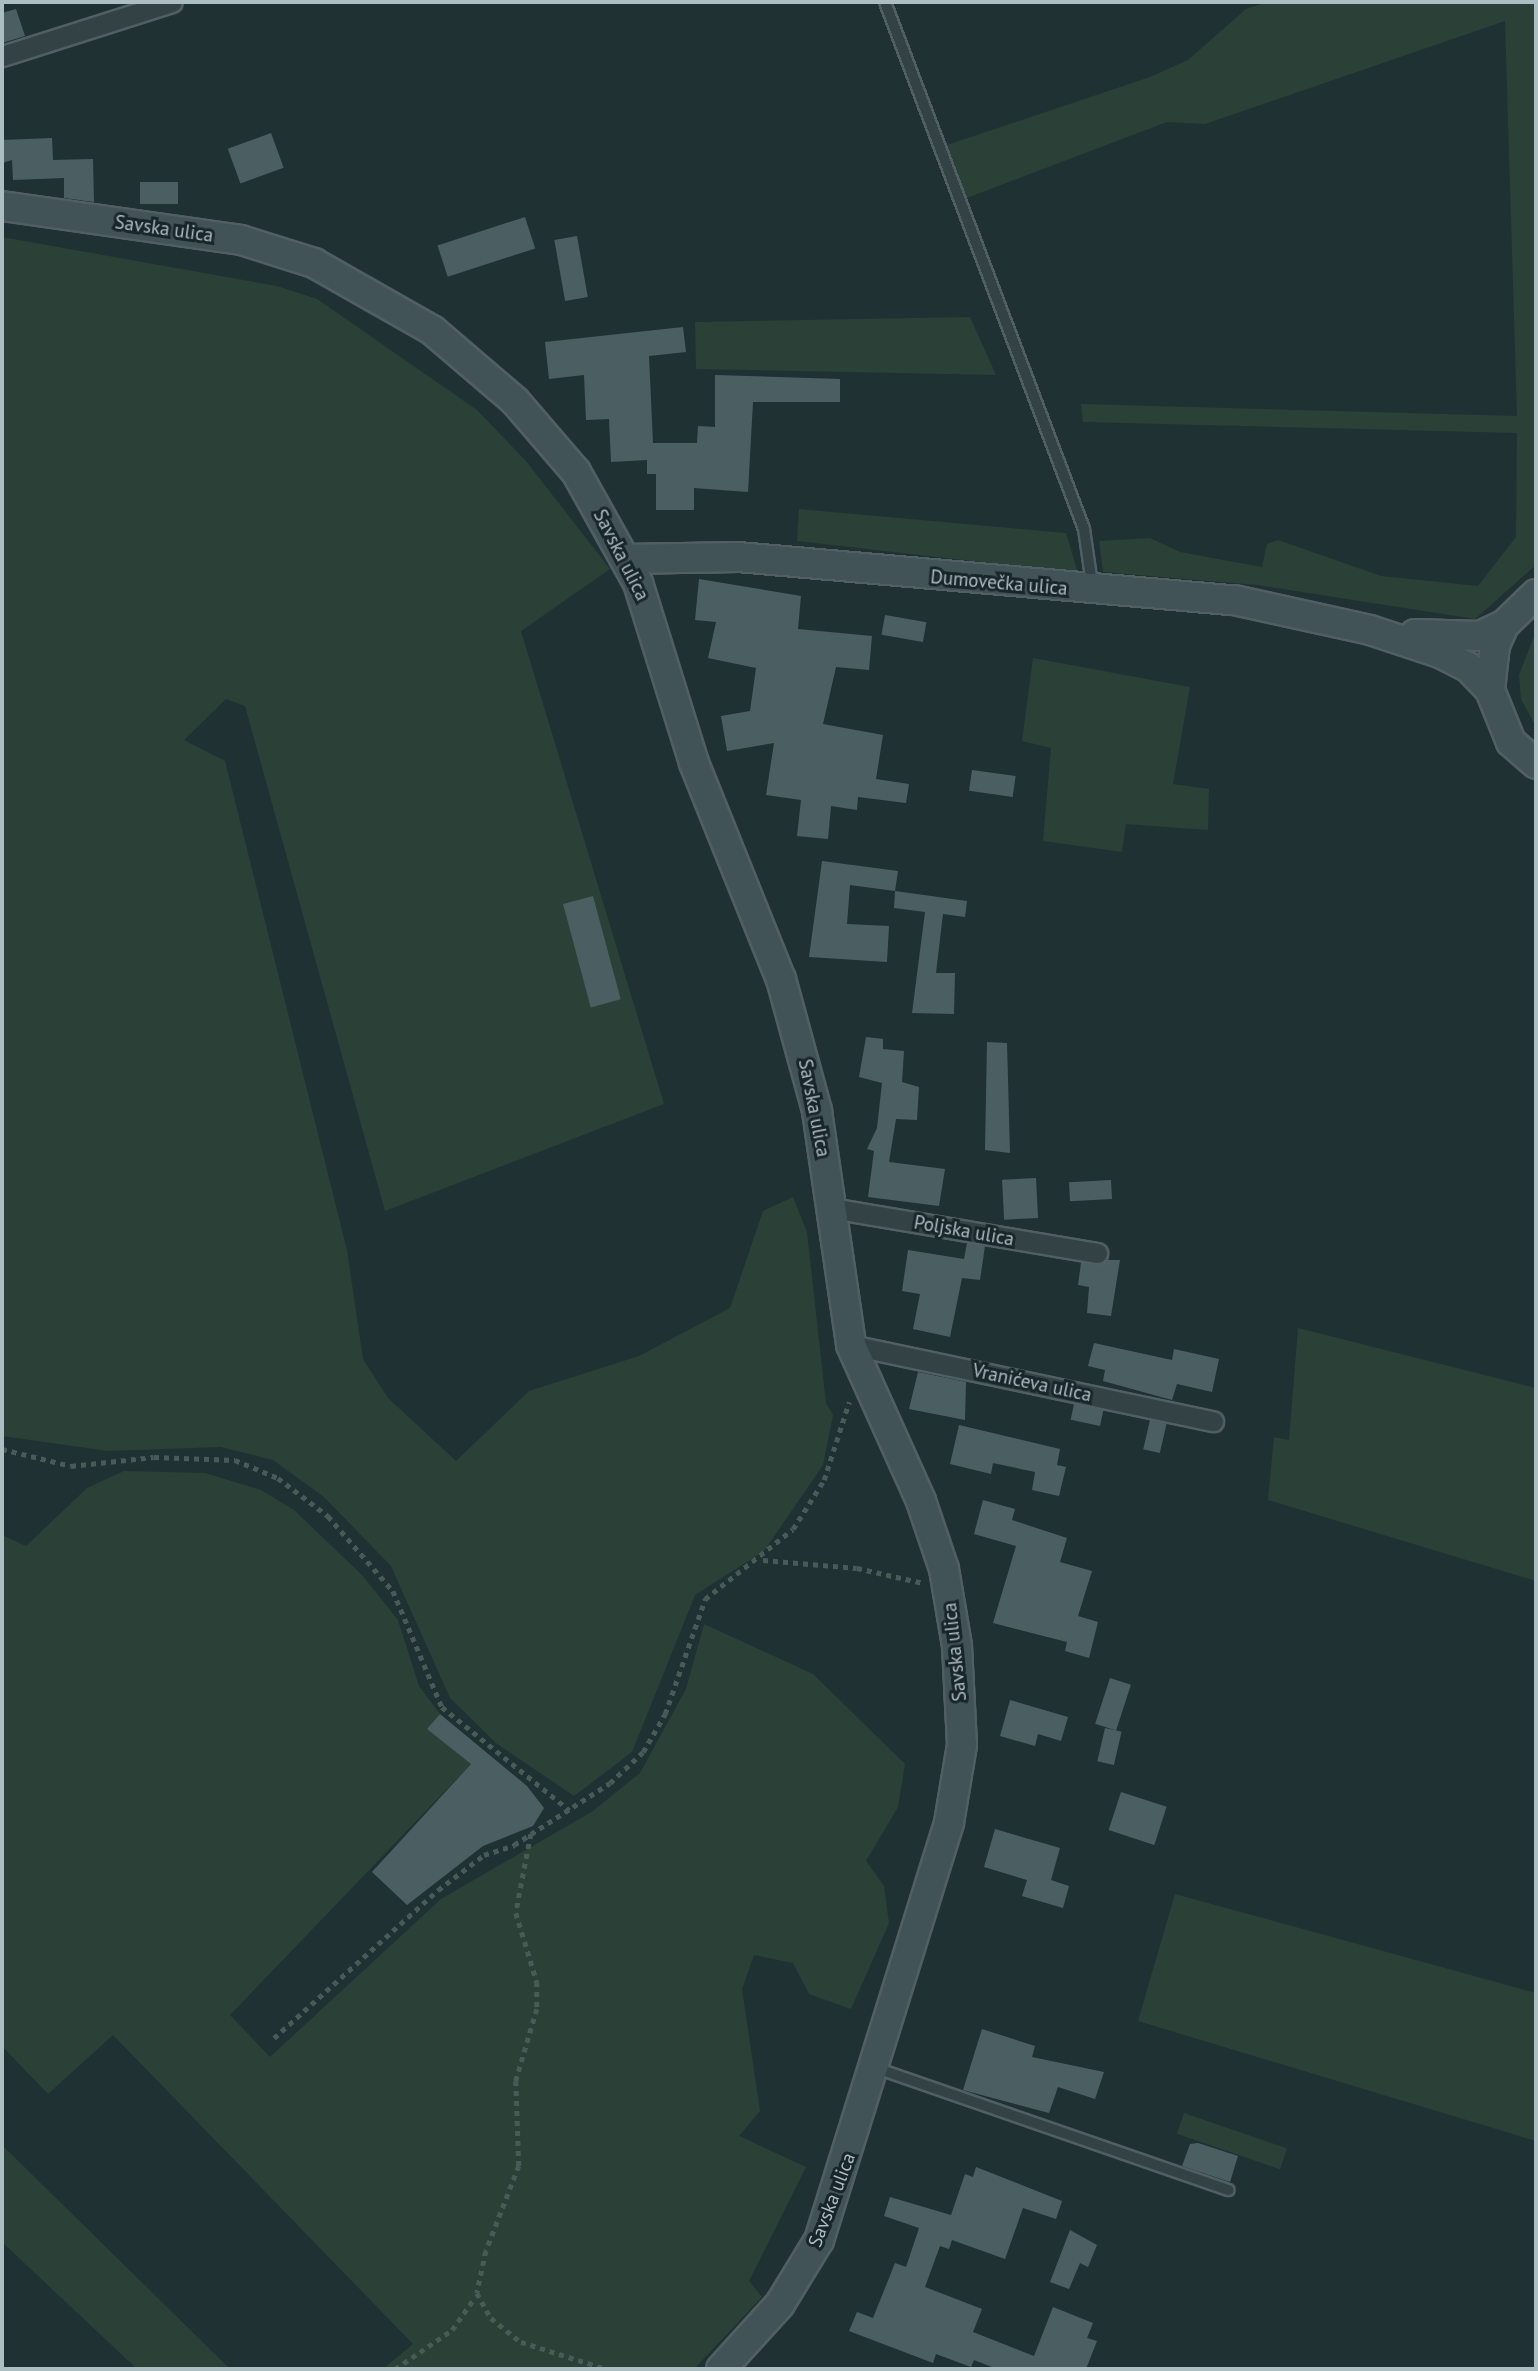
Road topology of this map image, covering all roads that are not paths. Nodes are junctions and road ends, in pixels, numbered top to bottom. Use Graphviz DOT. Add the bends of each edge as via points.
graph roads {
  1 [pos="172,2"];
  2 [pos="885,2"];
  3 [pos="2,56"];
  4 [pos="2,206"];
  5 [pos="625,559"];
  6 [pos="1092,591"];
  7 [pos="1536,594"];
  8 [pos="1504,625"];
  9 [pos="1370,630"];
  10 [pos="1490,690"];
  11 [pos="1536,764"];
  12 [pos="831,1208"];
  13 [pos="1097,1253"];
  14 [pos="855,1358"];
  15 [pos="1213,1421"];
  16 [pos="876,2067"];
  17 [pos="1228,2190"];
  18 [pos="721,2369"];
  1 -- 3 [label="street"];
  2 -- 6 [label="lane" via="1084,530"];
  4 -- 5 [label="main road, Savska ulica" via="241,240 314,263 370,290 432,330 515,401 576,472"];
  5 -- 6 [label="main road, Dumovečka ulica" via="738,557"];
  5 -- 12 [label="main road, Savska ulica" via="646,601 694,763 781,979 815,1100"];
  6 -- 9 [label="main road, Dumovečka ulica" via="1234,600"];
  7 -- 8 [label="main road"];
  8 -- 9 [label="main road, Dumovečka ulica" via="1456,638"];
  8 -- 10 [label="main road" via="1492,656"];
  9 -- 10 [label="main road, Dumovečka ulica" via="1468,667"];
  10 -- 11 [label="main road" via="1511,742"];
  12 -- 13 [label="street, Poljska ulica"];
  12 -- 14 [label="main road, Savska ulica"];
  14 -- 15 [label="street, Vranićeva ulica"];
  14 -- 16 [label="main road, Savska ulica" via="921,1501 948,1589 961,1708 956,1788"];
  16 -- 17 [label="lane"];
  16 -- 18 [label="main road, Savska ulica" via="819,2241 780,2304"];
}
